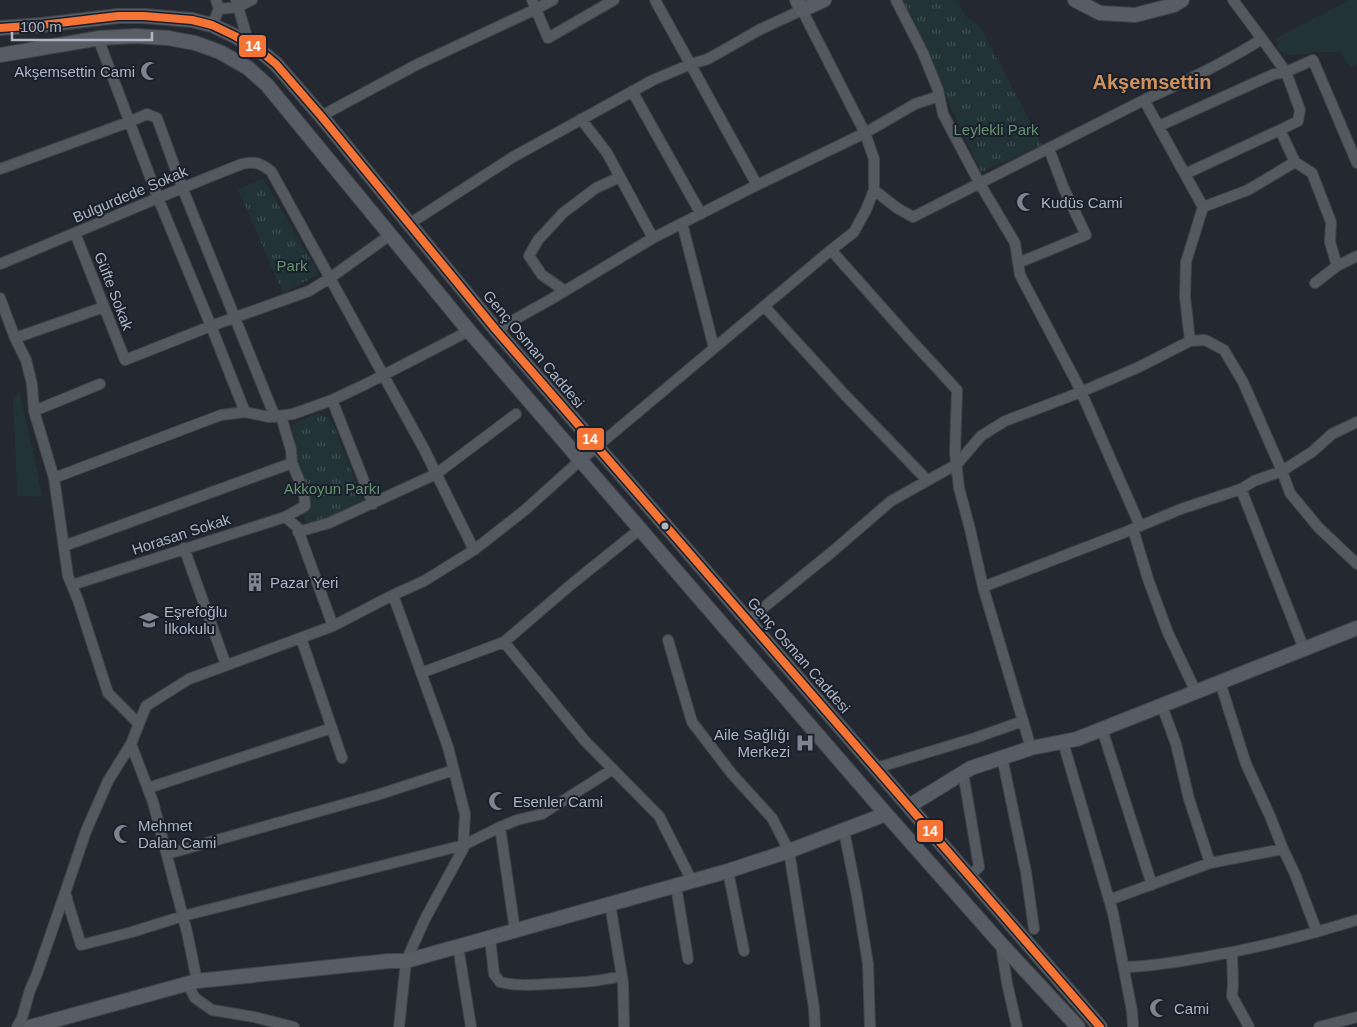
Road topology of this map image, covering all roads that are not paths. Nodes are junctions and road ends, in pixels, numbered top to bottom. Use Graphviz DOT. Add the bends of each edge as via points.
graph roads {
  1 [pos="252,0"];
  2 [pos="553,0"];
  3 [pos="614,0"];
  4 [pos="656,0"];
  5 [pos="824,0"];
  6 [pos="896,0"];
  7 [pos="1075,0"];
  8 [pos="1182,0"];
  9 [pos="1233,0"];
  10 [pos="237,4"];
  11 [pos="217,5"];
  12 [pos="534,5"];
  13 [pos="799,5"];
  14 [pos="212,25"];
  15 [pos="0,28"];
  16 [pos="100,38"];
  17 [pos="1262,39"];
  18 [pos="249,44"];
  19 [pos="1,56"];
  20 [pos="691,64"];
  21 [pos="1286,72"];
  22 [pos="632,91"];
  23 [pos="939,96"];
  24 [pos="1144,100"];
  25 [pos="321,116"];
  26 [pos="581,119"];
  27 [pos="130,122"];
  28 [pos="1159,126"];
  29 [pos="1280,130"];
  30 [pos="865,133"];
  31 [pos="1049,149"];
  32 [pos="1296,162"];
  33 [pos="1357,163"];
  34 [pos="0,169"];
  35 [pos="1185,174"];
  36 [pos="620,177"];
  37 [pos="980,184"];
  38 [pos="757,185"];
  39 [pos="182,187"];
  40 [pos="874,190"];
  41 [pos="158,198"];
  42 [pos="1203,206"];
  43 [pos="701,214"];
  44 [pos="682,223"];
  45 [pos="409,224"];
  46 [pos="75,233"];
  47 [pos="390,235"];
  48 [pos="653,238"];
  49 [pos="831,250"];
  50 [pos="1357,256"];
  51 [pos="1018,263"];
  52 [pos="0,264"];
  53 [pos="1337,266"];
  54 [pos="330,278"];
  55 [pos="1315,282"];
  56 [pos="565,291"];
  57 [pos="0,298"];
  58 [pos="764,306"];
  59 [pos="104,307"];
  60 [pos="235,317"];
  61 [pos="211,326"];
  62 [pos="469,330"];
  63 [pos="496,330"];
  64 [pos="15,338"];
  65 [pos="1190,341"];
  66 [pos="714,348"];
  67 [pos="384,375"];
  68 [pos="100,384"];
  69 [pos="1082,392"];
  70 [pos="332,400"];
  71 [pos="34,411"];
  72 [pos="245,412"];
  73 [pos="516,414"];
  74 [pos="278,416"];
  75 [pos="1357,422"];
  76 [pos="597,448"];
  77 [pos="582,460"];
  78 [pos="292,462"];
  79 [pos="956,464"];
  80 [pos="1282,471"];
  81 [pos="436,474"];
  82 [pos="54,478"];
  83 [pos="928,480"];
  84 [pos="1241,489"];
  85 [pos="373,504"];
  86 [pos="285,516"];
  87 [pos="1136,527"];
  88 [pos="640,529"];
  89 [pos="298,530"];
  90 [pos="64,546"];
  91 [pos="184,548"];
  92 [pos="474,550"];
  93 [pos="1357,564"];
  94 [pos="72,585"];
  95 [pos="983,587"];
  96 [pos="393,594"];
  97 [pos="747,621"];
  98 [pos="333,626"];
  99 [pos="1357,628"];
  100 [pos="301,638"];
  101 [pos="668,640"];
  102 [pos="504,642"];
  103 [pos="1304,649"];
  104 [pos="226,665"];
  105 [pos="421,673"];
  106 [pos="1220,682"];
  107 [pos="1196,692"];
  108 [pos="1162,706"];
  109 [pos="1023,721"];
  110 [pos="139,724"];
  111 [pos="332,728"];
  112 [pos="1102,729"];
  113 [pos="1063,742"];
  114 [pos="131,744"];
  115 [pos="1031,748"];
  116 [pos="1002,757"];
  117 [pos="342,758"];
  118 [pos="876,768"];
  119 [pos="613,769"];
  120 [pos="454,770"];
  121 [pos="963,772"];
  122 [pos="148,788"];
  123 [pos="909,806"];
  124 [pos="886,814"];
  125 [pos="500,827"];
  126 [pos="844,831"];
  127 [pos="464,845"];
  128 [pos="1283,848"];
  129 [pos="789,851"];
  130 [pos="167,854"];
  131 [pos="1210,863"];
  132 [pos="728,871"];
  133 [pos="970,876"];
  134 [pos="692,881"];
  135 [pos="1152,884"];
  136 [pos="676,886"];
  137 [pos="65,893"];
  138 [pos="1109,900"];
  139 [pos="610,904"];
  140 [pos="183,916"];
  141 [pos="1357,920"];
  142 [pos="1034,930"];
  143 [pos="515,931"];
  144 [pos="1317,932"];
  145 [pos="490,938"];
  146 [pos="1001,944"];
  147 [pos="458,946"];
  148 [pos="744,951"];
  149 [pos="1232,952"];
  150 [pos="688,959"];
  151 [pos="406,961"];
  152 [pos="1124,967"];
  153 [pos="621,976"];
  154 [pos="192,982"];
  155 [pos="1357,1017"];
  156 [pos="17,1027"];
  157 [pos="30,1027"];
  158 [pos="294,1027"];
  159 [pos="399,1027"];
  160 [pos="471,1027"];
  161 [pos="624,1027"];
  162 [pos="815,1027"];
  163 [pos="870,1027"];
  164 [pos="1017,1027"];
  165 [pos="1078,1027"];
  166 [pos="1100,1027"];
  167 [pos="1133,1027"];
  168 [pos="1249,1027"];
  169 [pos="1319,1027"];
  1 -- 10 [label="street"];
  2 -- 12 [label="street"];
  3 -- 12 [label="street" via="548,38"];
  4 -- 20 [label="street"];
  5 -- 13 [label="main road"];
  6 -- 23 [label="street" via="923,53"];
  7 -- 8 [label="main road" via="1100,13 1135,15"];
  9 -- 17 [label="street"];
  10 -- 11 [label="street"];
  10 -- 18 [label="street"];
  11 -- 14 [label="street"];
  12 -- 25 [label="street"];
  13 -- 20 [label="street" via="708,59"];
  13 -- 30 [label="street"];
  14 -- 15 [label="main road, Genç Osman Caddesi" via="192,20 127,16"];
  14 -- 18 [label="main road, Genç Osman Caddesi"];
  16 -- 19 [label="main road"];
  16 -- 27 [label="street"];
  16 -- 47 [label="main road" via="135,36 194,43 220,52 248,68 267,85"];
  17 -- 21 [label="street"];
  17 -- 24 [label="street" via="1182,84"];
  18 -- 25 [label="main road, Genç Osman Caddesi" via="283,70"];
  20 -- 22 [label="street"];
  20 -- 38 [label="street"];
  21 -- 28 [label="street" via="1274,74"];
  21 -- 29 [label="street" via="1300,110 1298,120"];
  21 -- 33 [label="street" via="1314,60"];
  22 -- 26 [label="street"];
  22 -- 43 [label="street"];
  23 -- 30 [label="street" via="916,104"];
  23 -- 37 [label="street" via="943,114"];
  24 -- 28 [label="street"];
  24 -- 31 [label="street"];
  25 -- 45 [label="main road, Genç Osman Caddesi"];
  26 -- 36 [label="street" via="607,153"];
  26 -- 45 [label="street"];
  27 -- 34 [label="street"];
  27 -- 39 [label="street" via="148,114 157,118"];
  27 -- 41 [label="street"];
  28 -- 35 [label="street"];
  29 -- 32 [label="street"];
  29 -- 35 [label="street"];
  30 -- 38 [label="street"];
  30 -- 40 [label="street" via="874,159"];
  31 -- 37 [label="street"];
  31 -- 51 [label="street" via="1086,235"];
  32 -- 42 [label="street" via="1248,190"];
  32 -- 53 [label="street" via="1312,173 1332,222 1330,242"];
  35 -- 42 [label="street"];
  36 -- 48 [label="street"];
  36 -- 56 [label="street" via="596,188 562,213 538,240 529,256 542,275"];
  37 -- 40 [label="street" via="913,217"];
  37 -- 51 [label="street" via="1015,243"];
  38 -- 43 [label="street"];
  39 -- 41 [label="street, Bulgurdede Sokak"];
  39 -- 54 [label="street, Bulgurdede Sokak" via="242,164 263,165 271,172"];
  39 -- 60 [label="street"];
  40 -- 49 [label="street" via="854,232"];
  41 -- 46 [label="street, Bulgurdede Sokak"];
  41 -- 61 [label="street"];
  42 -- 65 [label="street" via="1186,262 1185,297"];
  43 -- 44 [label="street"];
  44 -- 48 [label="street"];
  44 -- 66 [label="street"];
  45 -- 63 [label="main road, Genç Osman Caddesi"];
  46 -- 52 [label="street, Bulgurdede Sokak"];
  46 -- 59 [label="street, Güfte Sokak"];
  47 -- 54 [label="street"];
  47 -- 62 [label="main road"];
  48 -- 56 [label="street"];
  49 -- 58 [label="street"];
  49 -- 79 [label="street" via="957,390"];
  50 -- 53 [label="street"];
  51 -- 69 [label="street" via="1020,275"];
  53 -- 55 [label="street"];
  54 -- 60 [label="street" via="309,291"];
  54 -- 67 [label="street"];
  56 -- 63 [label="street"];
  57 -- 64 [label="street"];
  58 -- 66 [label="street"];
  58 -- 83 [label="street"];
  59 -- 61 [label="street, Güfte Sokak" via="125,360"];
  59 -- 64 [label="street"];
  60 -- 61 [label="street"];
  60 -- 74 [label="street"];
  61 -- 72 [label="street"];
  62 -- 67 [label="street"];
  62 -- 77 [label="main road"];
  63 -- 76 [label="main road, Genç Osman Caddesi"];
  64 -- 71 [label="street" via="26,360"];
  65 -- 69 [label="street"];
  65 -- 80 [label="street" via="1205,340 1224,350 1243,382"];
  66 -- 76 [label="street"];
  67 -- 70 [label="street"];
  67 -- 81 [label="street"];
  68 -- 71 [label="street"];
  69 -- 79 [label="street" via="1005,421 981,436"];
  69 -- 87 [label="street"];
  70 -- 74 [label="street"];
  70 -- 85 [label="street"];
  71 -- 82 [label="street"];
  72 -- 74 [label="street" via="269,418"];
  72 -- 82 [label="street" via="221,416"];
  73 -- 81 [label="street"];
  74 -- 78 [label="street" via="291,450"];
  75 -- 80 [label="street" via="1332,434 1312,452"];
  76 -- 77 [label="street"];
  76 -- 97 [label="main road, Genç Osman Caddesi"];
  77 -- 88 [label="main road"];
  77 -- 92 [label="street"];
  78 -- 86 [label="street, Horasan Sokak" via="304,492 304,506"];
  78 -- 90 [label="street"];
  79 -- 83 [label="street"];
  79 -- 95 [label="street"];
  80 -- 84 [label="street"];
  80 -- 93 [label="street" via="1290,493 1318,527"];
  81 -- 85 [label="street"];
  81 -- 92 [label="street"];
  82 -- 90 [label="street"];
  83 -- 97 [label="street" via="890,501"];
  84 -- 87 [label="street" via="1181,508"];
  84 -- 103 [label="street"];
  85 -- 89 [label="street" via="329,523"];
  86 -- 89 [label="street"];
  86 -- 91 [label="street, Horasan Sokak"];
  87 -- 95 [label="street"];
  87 -- 107 [label="street" via="1148,579 1168,633"];
  88 -- 102 [label="street"];
  88 -- 124 [label="main road"];
  89 -- 98 [label="street"];
  90 -- 94 [label="street"];
  91 -- 94 [label="street, Horasan Sokak"];
  91 -- 104 [label="street"];
  92 -- 96 [label="street" via="424,581"];
  94 -- 110 [label="street" via="108,693"];
  95 -- 109 [label="street"];
  96 -- 98 [label="street"];
  96 -- 105 [label="street"];
  97 -- 118 [label="main road, Genç Osman Caddesi"];
  98 -- 100 [label="street"];
  99 -- 103 [label="main road"];
  100 -- 104 [label="street"];
  100 -- 111 [label="street"];
  101 -- 129 [label="street" via="692,722 732,774 772,818"];
  102 -- 105 [label="street"];
  102 -- 119 [label="street" via="585,741"];
  103 -- 106 [label="main road"];
  104 -- 110 [label="street" via="189,679 146,706"];
  105 -- 120 [label="street"];
  106 -- 107 [label="main road"];
  106 -- 128 [label="street" via="1246,764"];
  107 -- 108 [label="main road"];
  108 -- 112 [label="main road"];
  108 -- 131 [label="street"];
  109 -- 115 [label="street"];
  109 -- 118 [label="street"];
  110 -- 114 [label="street"];
  111 -- 117 [label="street"];
  111 -- 122 [label="street"];
  112 -- 113 [label="main road"];
  112 -- 135 [label="street"];
  113 -- 115 [label="main road"];
  113 -- 138 [label="street"];
  114 -- 122 [label="street"];
  114 -- 137 [label="street" via="108,781 86,831"];
  115 -- 116 [label="main road"];
  116 -- 121 [label="main road"];
  116 -- 142 [label="street" via="1026,872"];
  118 -- 123 [label="main road, Genç Osman Caddesi"];
  119 -- 125 [label="street" via="542,814"];
  119 -- 134 [label="street" via="659,816"];
  120 -- 127 [label="street" via="465,814"];
  120 -- 130 [label="street"];
  121 -- 123 [label="main road"];
  121 -- 133 [label="street" via="979,867"];
  122 -- 130 [label="street"];
  123 -- 133 [label="main road, Genç Osman Caddesi"];
  124 -- 126 [label="main road"];
  124 -- 146 [label="main road"];
  125 -- 127 [label="street"];
  125 -- 143 [label="street"];
  126 -- 129 [label="main road"];
  126 -- 163 [label="street" via="868,964"];
  127 -- 140 [label="street"];
  127 -- 151 [label="street"];
  128 -- 131 [label="street"];
  128 -- 144 [label="street"];
  129 -- 132 [label="main road"];
  129 -- 162 [label="street"];
  130 -- 140 [label="street"];
  131 -- 135 [label="street"];
  132 -- 134 [label="main road"];
  132 -- 148 [label="street"];
  133 -- 166 [label="main road, Genç Osman Caddesi"];
  134 -- 136 [label="main road"];
  135 -- 138 [label="street"];
  136 -- 139 [label="main road"];
  136 -- 150 [label="street"];
  137 -- 140 [label="street" via="80,945"];
  137 -- 156 [label="street"];
  138 -- 152 [label="street"];
  139 -- 143 [label="main road"];
  139 -- 153 [label="street"];
  140 -- 154 [label="street"];
  141 -- 144 [label="street"];
  143 -- 145 [label="main road"];
  144 -- 149 [label="street"];
  145 -- 147 [label="main road"];
  145 -- 153 [label="street" via="494,974 500,982 512,985 580,983"];
  146 -- 164 [label="street"];
  146 -- 165 [label="main road"];
  147 -- 151 [label="main road"];
  147 -- 160 [label="street"];
  149 -- 152 [label="street" via="1149,967"];
  149 -- 168 [label="street" via="1232,996"];
  151 -- 154 [label="main road"];
  151 -- 159 [label="street"];
  152 -- 167 [label="street"];
  153 -- 161 [label="street"];
  154 -- 157 [label="main road"];
  154 -- 158 [label="street" via="194,998 212,1010 254,1016"];
  155 -- 169 [label="street"];
}
